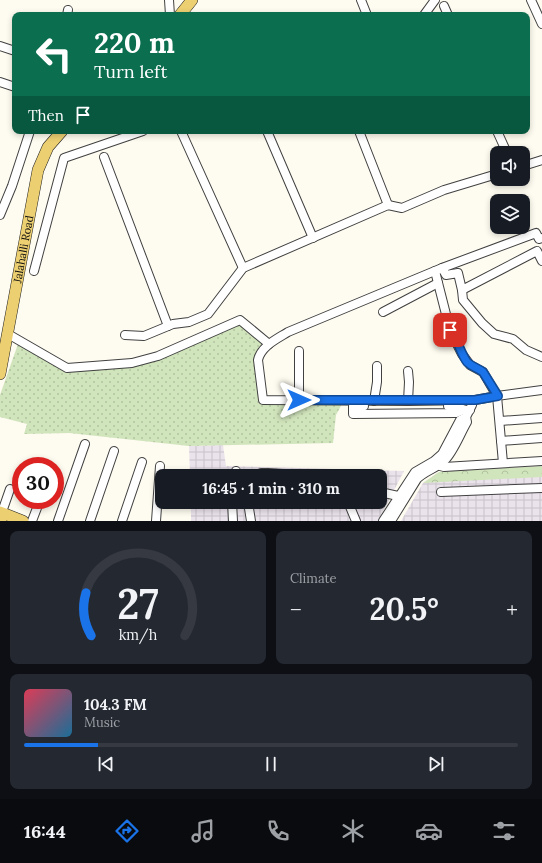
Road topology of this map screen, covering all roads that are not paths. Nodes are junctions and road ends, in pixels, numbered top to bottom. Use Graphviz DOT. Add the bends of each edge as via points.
graph roads {
  1 [pos="169,0"];
  2 [pos="361,0"];
  3 [pos="435,0"];
  4 [pos="531,0"];
  5 [pos="188,2"];
  6 [pos="444,6"];
  7 [pos="170,12"];
  8 [pos="182,12"];
  9 [pos="366,12"];
  10 [pos="426,12"];
  11 [pos="447,12"];
  12 [pos="542,24"];
  13 [pos="0,46"];
  14 [pos="12,50"];
  15 [pos="0,82"];
  16 [pos="12,87"];
  17 [pos="29,134"];
  18 [pos="59,134"];
  19 [pos="134,134"];
  20 [pos="182,134"];
  21 [pos="268,134"];
  22 [pos="360,134"];
  23 [pos="498,134"];
  24 [pos="503,146"];
  25 [pos="104,157"];
  26 [pos="542,160"];
  27 [pos="530,164"];
  28 [pos="490,176"];
  29 [pos="388,205"];
  30 [pos="0,215"];
  31 [pos="313,238"];
  32 [pos="540,245"];
  33 [pos="542,261"];
  34 [pos="243,268"];
  35 [pos="438,270"];
  36 [pos="34,272"];
  37 [pos="438,283"];
  38 [pos="462,290"];
  39 [pos="383,312"];
  40 [pos="168,326"];
  41 [pos="8,334"];
  42 [pos="125,335"];
  43 [pos="269,344"];
  44 [pos="299,351"];
  45 [pos="542,357"];
  46 [pos="377,366"];
  47 [pos="408,371"];
  48 [pos="0,374"];
  49 [pos="542,390"];
  50 [pos="498,396"];
  51 [pos="299,400"];
  52 [pos="475,400"];
  53 [pos="374,401"];
  54 [pos="408,401"];
  55 [pos="466,412"];
  56 [pos="542,418"];
  57 [pos="500,421"];
  58 [pos="542,438"];
  59 [pos="501,441"];
  60 [pos="85,444"];
  61 [pos="114,451"];
  62 [pos="542,461"];
  63 [pos="142,462"];
  64 [pos="437,463"];
  65 [pos="503,463"];
  66 [pos="160,466"];
  67 [pos="542,488"];
  68 [pos="10,489"];
  69 [pos="441,492"];
  70 [pos="387,494"];
  71 [pos="398,496"];
  72 [pos="37,509"];
  73 [pos="232,509"];
  74 [pos="249,509"];
  75 [pos="351,509"];
  76 [pos="1,516"];
  77 [pos="23,521"];
  78 [pos="32,521"];
  79 [pos="58,521"];
  80 [pos="90,521"];
  81 [pos="122,521"];
  82 [pos="156,521"];
  83 [pos="233,521"];
  84 [pos="251,521"];
  85 [pos="356,521"];
  86 [pos="383,521"];
  87 [pos="392,521"];
  1 -- 7 [label="street"];
  2 -- 9 [label="street"];
  3 -- 10 [label="street"];
  4 -- 12 [label="street"];
  5 -- 8 [label="main road"];
  6 -- 11 [label="street"];
  13 -- 14 [label="street"];
  15 -- 16 [label="street"];
  17 -- 30 [label="street"];
  18 -- 41 [label="main road, Jalahalli Road" via="48,147 38,170"];
  19 -- 36 [label="street" via="64,158"];
  20 -- 34 [label="street"];
  21 -- 31 [label="street"];
  22 -- 29 [label="street"];
  23 -- 24 [label="street"];
  25 -- 40 [label="street"];
  26 -- 27 [label="street"];
  28 -- 29 [label="street" via="444,190 402,208"];
  29 -- 31 [label="street"];
  31 -- 34 [label="street"];
  32 -- 33 [label="street"];
  32 -- 35 [label="street" via="536,234"];
  32 -- 38 [label="street"];
  34 -- 40 [label="street" via="208,314 189,322"];
  35 -- 37 [label="street"];
  35 -- 38 [label="street" via="446,276 458,273"];
  35 -- 43 [label="street" via="288,332"];
  37 -- 39 [label="street"];
  37 -- 50 [label="street" via="450,330 462,354 470,364 483,372"];
  38 -- 45 [label="street" via="463,300 494,334 513,339 526,350"];
  40 -- 42 [label="street" via="144,336"];
  41 -- 43 [label="street" via="67,368 132,363 158,356 240,320"];
  41 -- 48 [label="main road, Jalahalli Road"];
  43 -- 51 [label="street" via="258,360 263,400"];
  44 -- 51 [label="street"];
  46 -- 53 [label="street"];
  47 -- 54 [label="street"];
  49 -- 50 [label="street"];
  50 -- 52 [label="street"];
  50 -- 57 [label="street"];
  51 -- 53 [label="street"];
  52 -- 54 [label="street"];
  52 -- 55 [label="street"];
  53 -- 54 [label="street"];
  55 -- 55 [label="street" via="457,406 353,406 353,414"];
  55 -- 64 [label="street"];
  56 -- 57 [label="street"];
  57 -- 59 [label="street"];
  58 -- 59 [label="street"];
  59 -- 65 [label="street"];
  60 -- 79 [label="street"];
  61 -- 80 [label="street"];
  62 -- 65 [label="street"];
  63 -- 81 [label="street"];
  64 -- 65 [label="street" via="444,467"];
  64 -- 71 [label="street" via="415,472"];
  64 -- 87 [label="street" via="417,479"];
  66 -- 82 [label="street"];
  67 -- 69 [label="street"];
  68 -- 76 [label="street"];
  70 -- 71 [label="street"];
  71 -- 86 [label="street"];
  72 -- 78 [label="street"];
  73 -- 83 [label="street"];
  74 -- 84 [label="street"];
  75 -- 85 [label="street"];
  76 -- 77 [label="main road"];
}
